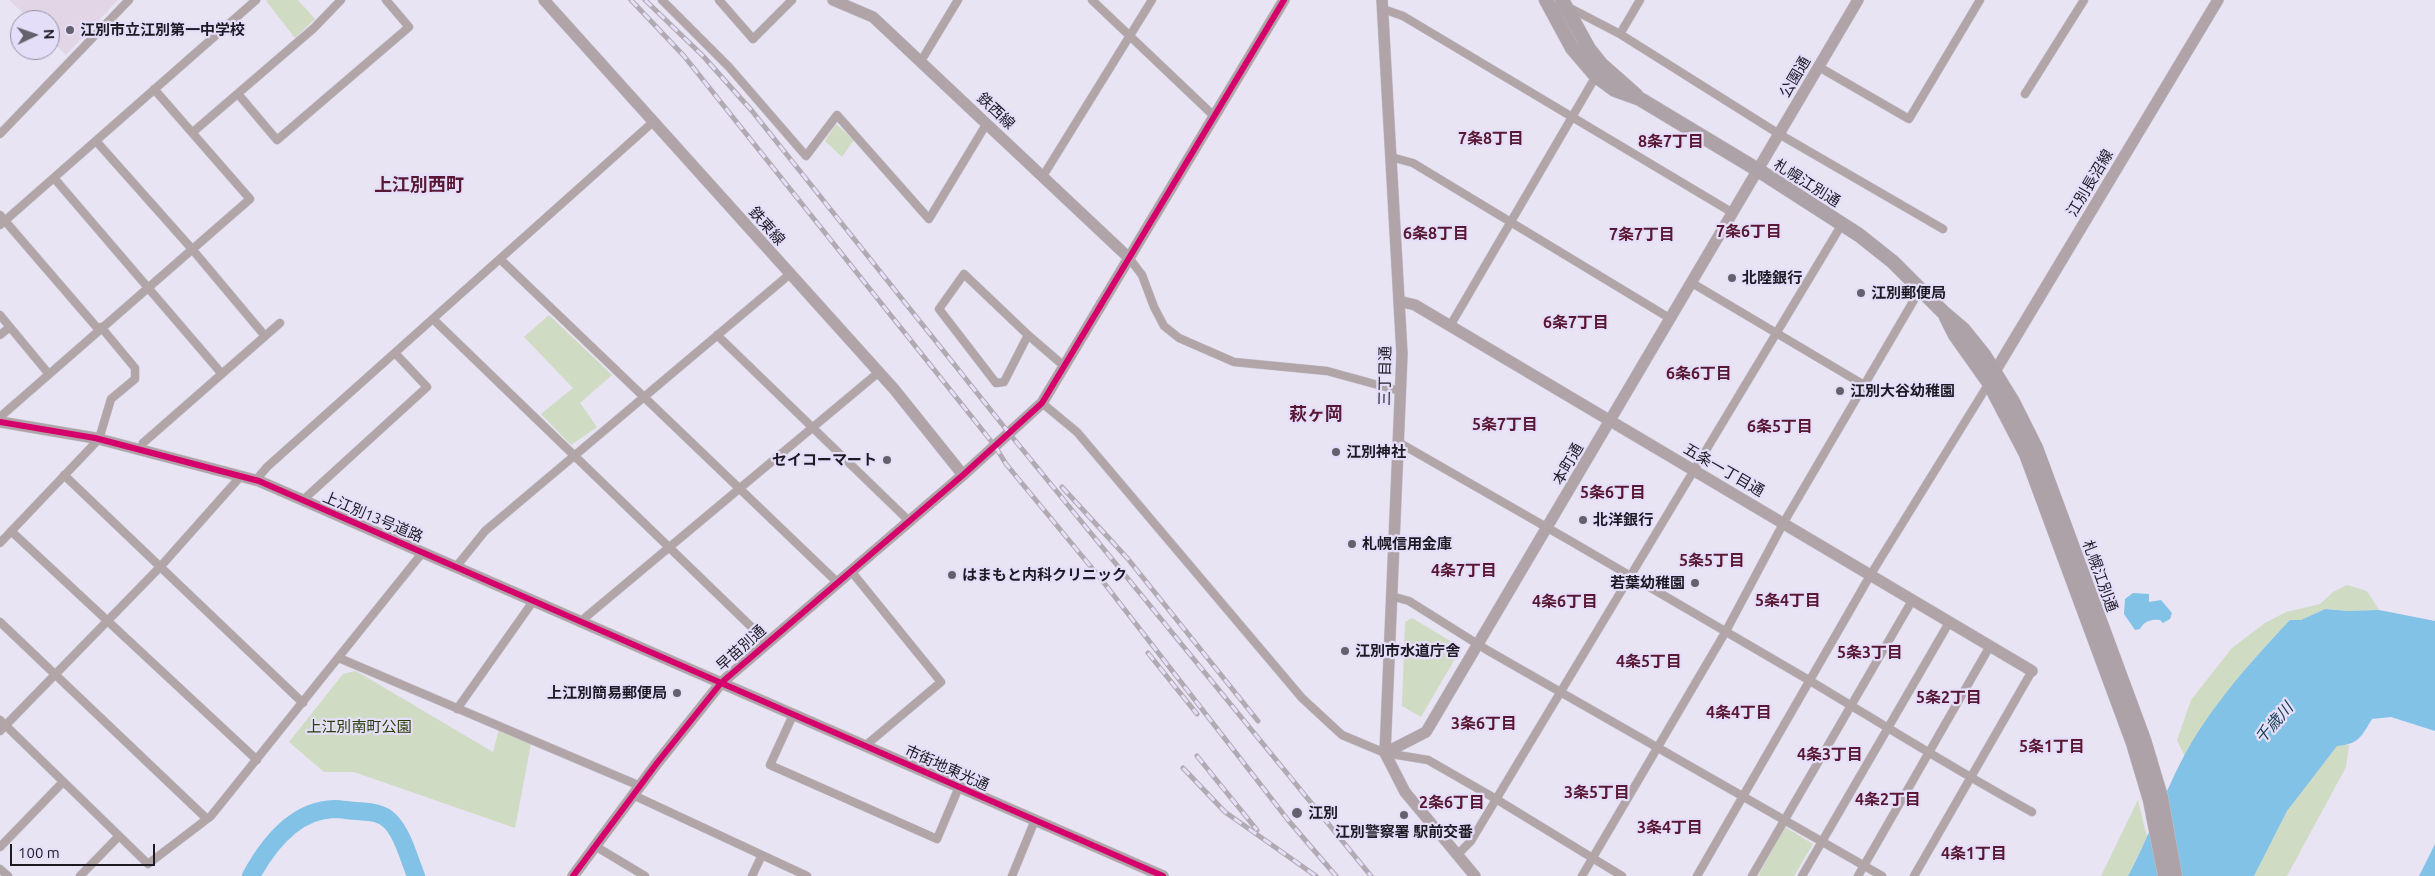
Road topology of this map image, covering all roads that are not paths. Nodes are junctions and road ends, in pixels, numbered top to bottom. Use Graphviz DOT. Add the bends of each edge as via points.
graph roads {
  1 [pos="129,0"];
  2 [pos="256,0"];
  3 [pos="341,0"];
  4 [pos="386,0"];
  5 [pos="544,0"];
  6 [pos="662,0"];
  7 [pos="719,0"];
  8 [pos="792,0"];
  9 [pos="833,0"];
  10 [pos="958,0"];
  11 [pos="1092,0"];
  12 [pos="1152,0"];
  13 [pos="1284,0"];
  14 [pos="1546,0"];
  15 [pos="1640,0"];
  16 [pos="1858,0"];
  17 [pos="1980,0"];
  18 [pos="2084,0"];
  19 [pos="2218,0"];
  20 [pos="1564,3"];
  21 [pos="853,4"];
  22 [pos="1382,4"];
  23 [pos="1620,34"];
  24 [pos="1130,36"];
  25 [pos="921,61"];
  26 [pos="1819,67"];
  27 [pos="1596,76"];
  28 [pos="154,89"];
  29 [pos="238,94"];
  30 [pos="2025,94"];
  31 [pos="1640,99"];
  32 [pos="1214,116"];
  33 [pos="1571,117"];
  34 [pos="653,122"];
  35 [pos="987,123"];
  36 [pos="193,132"];
  37 [pos="0,134"];
  38 [pos="1779,134"];
  39 [pos="96,141"];
  40 [pos="1391,157"];
  41 [pos="1758,170"];
  42 [pos="1043,176"];
  43 [pos="54,178"];
  44 [pos="1733,213"];
  45 [pos="2,220"];
  46 [pos="1510,222"];
  47 [pos="1842,224"];
  48 [pos="1943,229"];
  49 [pos="192,249"];
  50 [pos="1129,258"];
  51 [pos="500,259"];
  52 [pos="790,274"];
  53 [pos="1692,283"];
  54 [pos="149,286"];
  55 [pos="1920,288"];
  56 [pos="1399,301"];
  57 [pos="0,315"];
  58 [pos="433,319"];
  59 [pos="1671,319"];
  60 [pos="280,323"];
  61 [pos="1450,326"];
  62 [pos="10,327"];
  63 [pos="100,329"];
  64 [pos="1775,333"];
  65 [pos="0,335"];
  66 [pos="717,335"];
  67 [pos="265,336"];
  68 [pos="1028,336"];
  69 [pos="395,353"];
  70 [pos="1064,366"];
  71 [pos="879,372"];
  72 [pos="48,373"];
  73 [pos="222,374"];
  74 [pos="1992,377"];
  75 [pos="1864,385"];
  76 [pos="1400,391"];
  77 [pos="644,397"];
  78 [pos="1042,402"];
  79 [pos="0,417"];
  80 [pos="1611,421"];
  81 [pos="0,422"];
  82 [pos="812,428"];
  83 [pos="99,439"];
  84 [pos="1398,442"];
  85 [pos="140,450"];
  86 [pos="2031,451"];
  87 [pos="574,456"];
  88 [pos="1694,470"];
  89 [pos="64,475"];
  90 [pos="963,475"];
  91 [pos="241,476"];
  92 [pos="256,480"];
  93 [pos="740,488"];
  94 [pos="303,500"];
  95 [pos="909,521"];
  96 [pos="1784,522"];
  97 [pos="1549,527"];
  98 [pos="11,531"];
  99 [pos="0,543"];
  100 [pos="669,548"];
  101 [pos="423,552"];
  102 [pos="161,566"];
  103 [pos="456,566"];
  104 [pos="851,570"];
  105 [pos="1871,574"];
  106 [pos="1630,575"];
  107 [pos="837,582"];
  108 [pos="1391,596"];
  109 [pos="1913,599"];
  110 [pos="534,600"];
  111 [pos="108,621"];
  112 [pos="581,621"];
  113 [pos="1950,621"];
  114 [pos="0,622"];
  115 [pos="1726,631"];
  116 [pos="767,642"];
  117 [pos="1478,645"];
  118 [pos="1990,646"];
  119 [pos="339,658"];
  120 [pos="2032,671"];
  121 [pos="55,675"];
  122 [pos="1810,681"];
  123 [pos="721,683"];
  124 [pos="1561,691"];
  125 [pos="303,703"];
  126 [pos="1851,706"];
  127 [pos="457,709"];
  128 [pos="794,715"];
  129 [pos="2,726"];
  130 [pos="1888,728"];
  131 [pos="865,746"];
  132 [pos="1656,749"];
  133 [pos="1385,753"];
  134 [pos="1928,753"];
  135 [pos="257,760"];
  136 [pos="1970,778"];
  137 [pos="63,782"];
  138 [pos="959,787"];
  139 [pos="636,791"];
  140 [pos="1742,798"];
  141 [pos="1496,799"];
  142 [pos="2032,812"];
  143 [pos="207,820"];
  144 [pos="1035,820"];
  145 [pos="1784,821"];
  146 [pos="119,836"];
  147 [pos="1821,842"];
  148 [pos="595,846"];
  149 [pos="0,847"];
  150 [pos="762,855"];
  151 [pos="1457,855"];
  152 [pos="1593,858"];
  153 [pos="1864,866"];
  154 [pos="0,869"];
  155 [pos="8,876"];
  156 [pos="80,876"];
  157 [pos="573,876"];
  158 [pos="646,876"];
  159 [pos="752,876"];
  160 [pos="807,876"];
  161 [pos="1012,876"];
  162 [pos="1163,876"];
  163 [pos="1475,876"];
  164 [pos="1582,876"];
  165 [pos="1622,876"];
  166 [pos="1697,876"];
  167 [pos="1752,876"];
  168 [pos="1802,876"];
  169 [pos="1858,876"];
  170 [pos="1882,876"];
  171 [pos="1914,876"];
  172 [pos="2165,876"];
  173 [pos="2175,876"];
  1 -- 37 [label="street"];
  2 -- 28 [label="street"];
  3 -- 29 [label="street"];
  4 -- 29 [label="street" via="408,27 277,140"];
  5 -- 34 [label="street, 鉄東線"];
  6 -- 35 [label="street" via="729,67 806,156 837,115 929,219"];
  7 -- 8 [label="street" via="753,39"];
  9 -- 21 [label="street, 鉄西線"];
  10 -- 25 [label="street"];
  11 -- 24 [label="street"];
  12 -- 24 [label="street"];
  13 -- 32 [label="street, 早苗別通"];
  14 -- 27 [label="highway, 札幌江別通" via="1572,48"];
  15 -- 23 [label="street"];
  16 -- 26 [label="street, 公園通"];
  17 -- 26 [label="street" via="1909,119"];
  18 -- 30 [label="street"];
  19 -- 74 [label="street, 江別長沼線"];
  20 -- 23 [label="street"];
  20 -- 31 [label="highway, 札幌江別通" via="1588,49"];
  21 -- 25 [label="street, 鉄西線" via="873,17"];
  22 -- 33 [label="street"];
  22 -- 40 [label="street, 三丁目通"];
  23 -- 38 [label="street"];
  24 -- 32 [label="street"];
  24 -- 42 [label="street"];
  25 -- 35 [label="street, 鉄西線"];
  26 -- 38 [label="street, 公園通"];
  27 -- 31 [label="highway, 札幌江別通" via="1615,90"];
  27 -- 33 [label="street"];
  28 -- 36 [label="street"];
  28 -- 39 [label="street"];
  29 -- 36 [label="street"];
  31 -- 41 [label="highway, 札幌江別通"];
  32 -- 50 [label="street, 早苗別通"];
  33 -- 44 [label="street"];
  33 -- 46 [label="street"];
  34 -- 51 [label="street"];
  34 -- 52 [label="street, 鉄東線"];
  35 -- 42 [label="street, 鉄西線"];
  36 -- 49 [label="street" via="250,199"];
  38 -- 41 [label="street, 公園通"];
  38 -- 48 [label="street"];
  39 -- 43 [label="street"];
  39 -- 49 [label="street"];
  40 -- 46 [label="street" via="1413,164"];
  40 -- 56 [label="street, 三丁目通"];
  41 -- 44 [label="street, 本町通"];
  41 -- 47 [label="highway, 札幌江別通"];
  42 -- 50 [label="street, 鉄西線"];
  43 -- 45 [label="street"];
  43 -- 54 [label="street"];
  44 -- 53 [label="street, 本町通"];
  45 -- 63 [label="street"];
  46 -- 59 [label="street"];
  46 -- 61 [label="street"];
  47 -- 55 [label="highway, 札幌江別通" via="1877,249"];
  47 -- 64 [label="street"];
  49 -- 54 [label="street"];
  49 -- 67 [label="street"];
  50 -- 70 [label="street, 早苗別通"];
  50 -- 76 [label="street" via="1142,275 1164,326 1178,338 1234,362 1319,370"];
  51 -- 58 [label="street"];
  51 -- 77 [label="street"];
  52 -- 66 [label="street"];
  52 -- 71 [label="street, 鉄東線"];
  53 -- 59 [label="street, 本町通"];
  53 -- 64 [label="street"];
  54 -- 63 [label="street"];
  54 -- 73 [label="street"];
  55 -- 74 [label="highway, 札幌江別通" via="1963,329"];
  55 -- 75 [label="street"];
  56 -- 61 [label="street, 五条一丁目通" via="1415,305"];
  56 -- 76 [label="street, 三丁目通"];
  57 -- 62 [label="street"];
  58 -- 69 [label="street"];
  58 -- 87 [label="street"];
  59 -- 80 [label="street, 本町通"];
  60 -- 67 [label="street"];
  61 -- 80 [label="street, 五条一丁目通"];
  62 -- 65 [label="street"];
  62 -- 72 [label="street"];
  63 -- 72 [label="street"];
  63 -- 83 [label="street" via="135,368 135,379 111,399"];
  64 -- 75 [label="street"];
  64 -- 88 [label="street"];
  66 -- 77 [label="street"];
  66 -- 82 [label="street"];
  67 -- 73 [label="street"];
  68 -- 68 [label="street" via="964,274 939,310 996,383 1004,382"];
  68 -- 70 [label="street"];
  69 -- 92 [label="street"];
  69 -- 94 [label="street" via="427,386"];
  70 -- 78 [label="street, 早苗別通"];
  71 -- 82 [label="street"];
  71 -- 90 [label="street, 鉄東線"];
  72 -- 79 [label="street"];
  73 -- 85 [label="street" via="143,443"];
  74 -- 86 [label="highway, 札幌江別通" via="2013,402"];
  74 -- 105 [label="street"];
  75 -- 96 [label="street"];
  76 -- 84 [label="street, 三丁目通"];
  77 -- 87 [label="street"];
  77 -- 93 [label="street"];
  78 -- 90 [label="street, 早苗別通"];
  78 -- 133 [label="street" via="1077,432 1310,707 1342,735"];
  80 -- 88 [label="street, 五条一丁目通"];
  80 -- 97 [label="street, 本町通"];
  81 -- 83 [label="street, 上江別13号道路"];
  82 -- 93 [label="street"];
  82 -- 95 [label="street"];
  83 -- 85 [label="street, 上江別13号道路"];
  83 -- 89 [label="street"];
  84 -- 97 [label="street"];
  84 -- 108 [label="street, 三丁目通"];
  85 -- 91 [label="street, 上江別13号道路"];
  86 -- 172 [label="highway, 札幌江別通" via="2133,743 2150,800"];
  86 -- 173 [label="highway, 札幌江別通" via="2144,740 2160,797"];
  87 -- 100 [label="street"];
  87 -- 103 [label="street" via="485,531"];
  88 -- 96 [label="street, 五条一丁目通"];
  88 -- 106 [label="street"];
  89 -- 98 [label="street"];
  89 -- 102 [label="street"];
  90 -- 95 [label="street, 早苗別通"];
  91 -- 92 [label="street, 上江別13号道路"];
  91 -- 102 [label="street"];
  92 -- 94 [label="street, 上江別13号道路"];
  93 -- 100 [label="street"];
  93 -- 107 [label="street"];
  94 -- 101 [label="street, 上江別13号道路"];
  95 -- 104 [label="street, 早苗別通"];
  96 -- 105 [label="street, 五条一丁目通"];
  96 -- 115 [label="street"];
  97 -- 106 [label="street"];
  97 -- 117 [label="street, 本町通"];
  98 -- 99 [label="street"];
  98 -- 111 [label="street"];
  100 -- 112 [label="street"];
  100 -- 116 [label="street"];
  101 -- 103 [label="street, 上江別13号道路"];
  101 -- 119 [label="street"];
  102 -- 111 [label="street"];
  102 -- 125 [label="street"];
  103 -- 110 [label="street, 上江別13号道路"];
  104 -- 107 [label="street, 早苗別通"];
  104 -- 131 [label="street" via="941,682"];
  105 -- 109 [label="street, 五条一丁目通"];
  105 -- 122 [label="street"];
  106 -- 115 [label="street"];
  106 -- 124 [label="street"];
  107 -- 116 [label="street, 早苗別通"];
  108 -- 117 [label="street" via="1409,601"];
  108 -- 133 [label="street, 三丁目通"];
  109 -- 113 [label="street, 五条一丁目通"];
  109 -- 126 [label="street"];
  110 -- 112 [label="street, 上江別13号道路"];
  110 -- 127 [label="street"];
  111 -- 121 [label="street"];
  111 -- 135 [label="street"];
  112 -- 123 [label="street, 上江別13号道路"];
  113 -- 118 [label="street, 五条一丁目通"];
  113 -- 130 [label="street"];
  114 -- 121 [label="street"];
  115 -- 122 [label="street"];
  115 -- 132 [label="street"];
  116 -- 123 [label="street, 早苗別通"];
  117 -- 124 [label="street"];
  117 -- 133 [label="street, 本町通" via="1426,732"];
  118 -- 120 [label="street, 五条一丁目通"];
  118 -- 134 [label="street"];
  119 -- 125 [label="street"];
  119 -- 127 [label="street"];
  120 -- 136 [label="street"];
  121 -- 129 [label="street"];
  121 -- 143 [label="street"];
  122 -- 126 [label="street"];
  122 -- 140 [label="street"];
  123 -- 128 [label="street, 市街地東光通"];
  123 -- 139 [label="street, 早苗別通"];
  124 -- 132 [label="street"];
  124 -- 141 [label="street"];
  125 -- 135 [label="street"];
  126 -- 130 [label="street"];
  126 -- 145 [label="street"];
  127 -- 139 [label="street"];
  128 -- 131 [label="street, 市街地東光通"];
  128 -- 138 [label="street" via="770,765 937,839"];
  129 -- 137 [label="street"];
  130 -- 134 [label="street"];
  130 -- 147 [label="street"];
  131 -- 138 [label="street, 市街地東光通"];
  132 -- 140 [label="street"];
  132 -- 152 [label="street"];
  133 -- 141 [label="street" via="1428,760"];
  133 -- 151 [label="street" via="1405,792"];
  134 -- 136 [label="street"];
  134 -- 153 [label="street"];
  135 -- 143 [label="street"];
  136 -- 142 [label="street"];
  136 -- 171 [label="street"];
  137 -- 146 [label="street"];
  137 -- 149 [label="street"];
  138 -- 144 [label="street, 市街地東光通"];
  139 -- 148 [label="street, 早苗別通"];
  139 -- 150 [label="street"];
  140 -- 145 [label="street"];
  140 -- 166 [label="street"];
  141 -- 151 [label="street" via="1471,841"];
  141 -- 152 [label="street"];
  143 -- 146 [label="street" via="148,864"];
  144 -- 161 [label="street"];
  144 -- 162 [label="street, 市街地東光通"];
  145 -- 147 [label="street"];
  145 -- 167 [label="street"];
  146 -- 156 [label="street"];
  147 -- 153 [label="street"];
  147 -- 168 [label="street"];
  148 -- 157 [label="street, 早苗別通"];
  148 -- 158 [label="street"];
  150 -- 159 [label="street"];
  150 -- 160 [label="street"];
  151 -- 163 [label="street"];
  152 -- 164 [label="street"];
  152 -- 165 [label="street"];
  153 -- 169 [label="street"];
  153 -- 170 [label="street"];
  154 -- 155 [label="street"];
}
